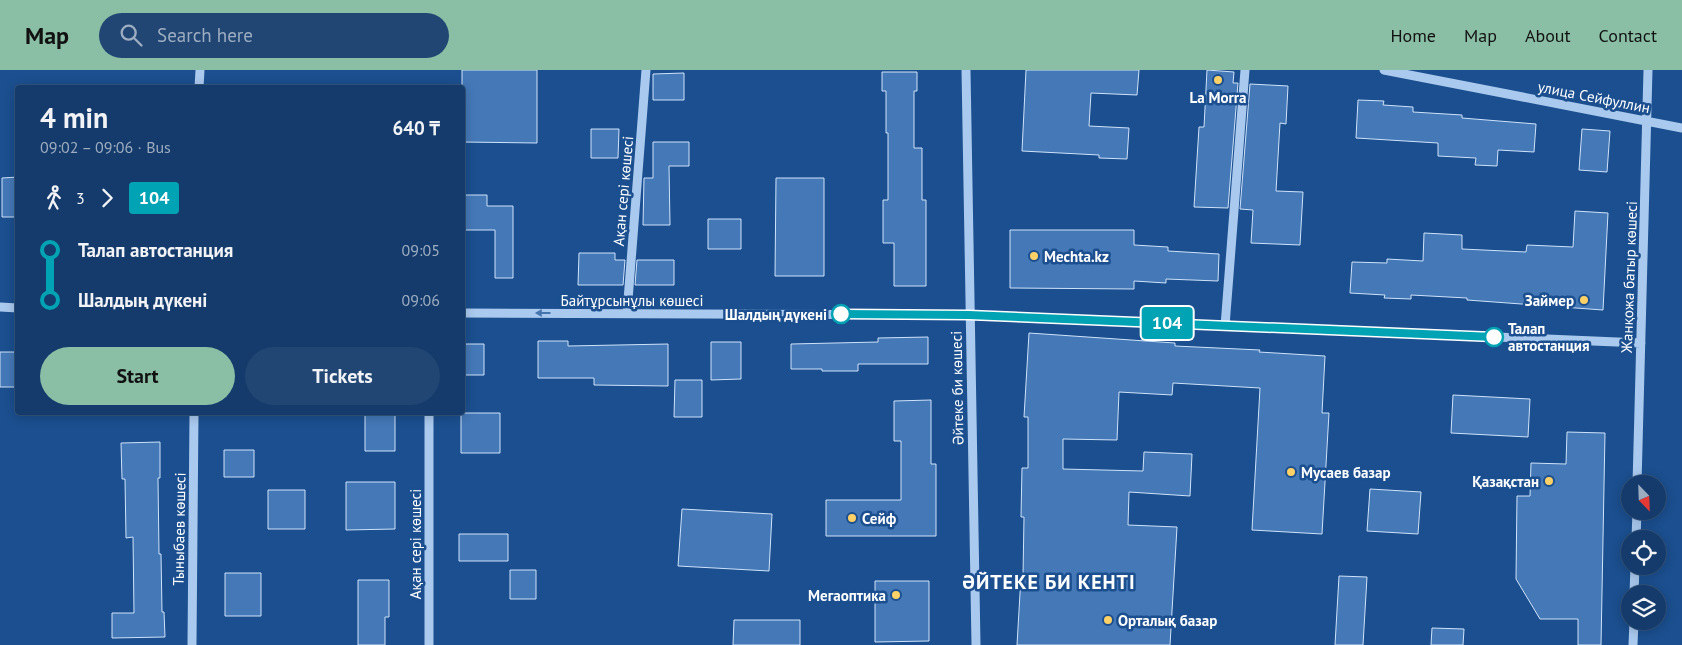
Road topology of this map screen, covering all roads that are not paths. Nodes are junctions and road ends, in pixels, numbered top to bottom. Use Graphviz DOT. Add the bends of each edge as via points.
graph roads {
  1 [pos="200,70"];
  2 [pos="646,70"];
  3 [pos="966,70"];
  4 [pos="1245,70"];
  5 [pos="1384,70"];
  6 [pos="1648,70"];
  7 [pos="199,85"];
  8 [pos="1647,121"];
  9 [pos="1682,128"];
  10 [pos="0,307"];
  11 [pos="15,308"];
  12 [pos="465,313"];
  13 [pos="627,313"];
  14 [pos="969,315"];
  15 [pos="1225,326"];
  16 [pos="1641,343"];
  17 [pos="194,415"];
  18 [pos="429,415"];
  19 [pos="1637,475"];
  20 [pos="1634,630"];
  21 [pos="192,645"];
  22 [pos="429,645"];
  23 [pos="976,645"];
  24 [pos="1633,645"];
  1 -- 7 [label="street"];
  2 -- 13 [label="street, Ақан сері көшесі"];
  3 -- 14 [label="street, Әйтеке би көшесі"];
  4 -- 15 [label="street"];
  5 -- 8 [label="street, улица Сейфуллин"];
  6 -- 8 [label="street, Жанқожа батыр көшесі"];
  8 -- 9 [label="street, улица Сейфуллин"];
  8 -- 16 [label="street, Жанқожа батыр көшесі"];
  10 -- 11 [label="street"];
  13 -- 12 [label="street, Байтұрсынұлы көшесі, one-way"];
  13 -- 14 [label="street, Байтұрсынұлы көшесі"];
  14 -- 15 [label="street, Байтұрсынұлы көшесі"];
  14 -- 23 [label="street, Әйтеке би көшесі"];
  15 -- 16 [label="street, Байтұрсынұлы көшесі"];
  16 -- 19 [label="street, Жанқожа батыр көшесі"];
  17 -- 21 [label="street, Тыныбаев көшесі"];
  18 -- 22 [label="street, Ақан сері көшесі"];
  20 -- 24 [label="street"];
}
